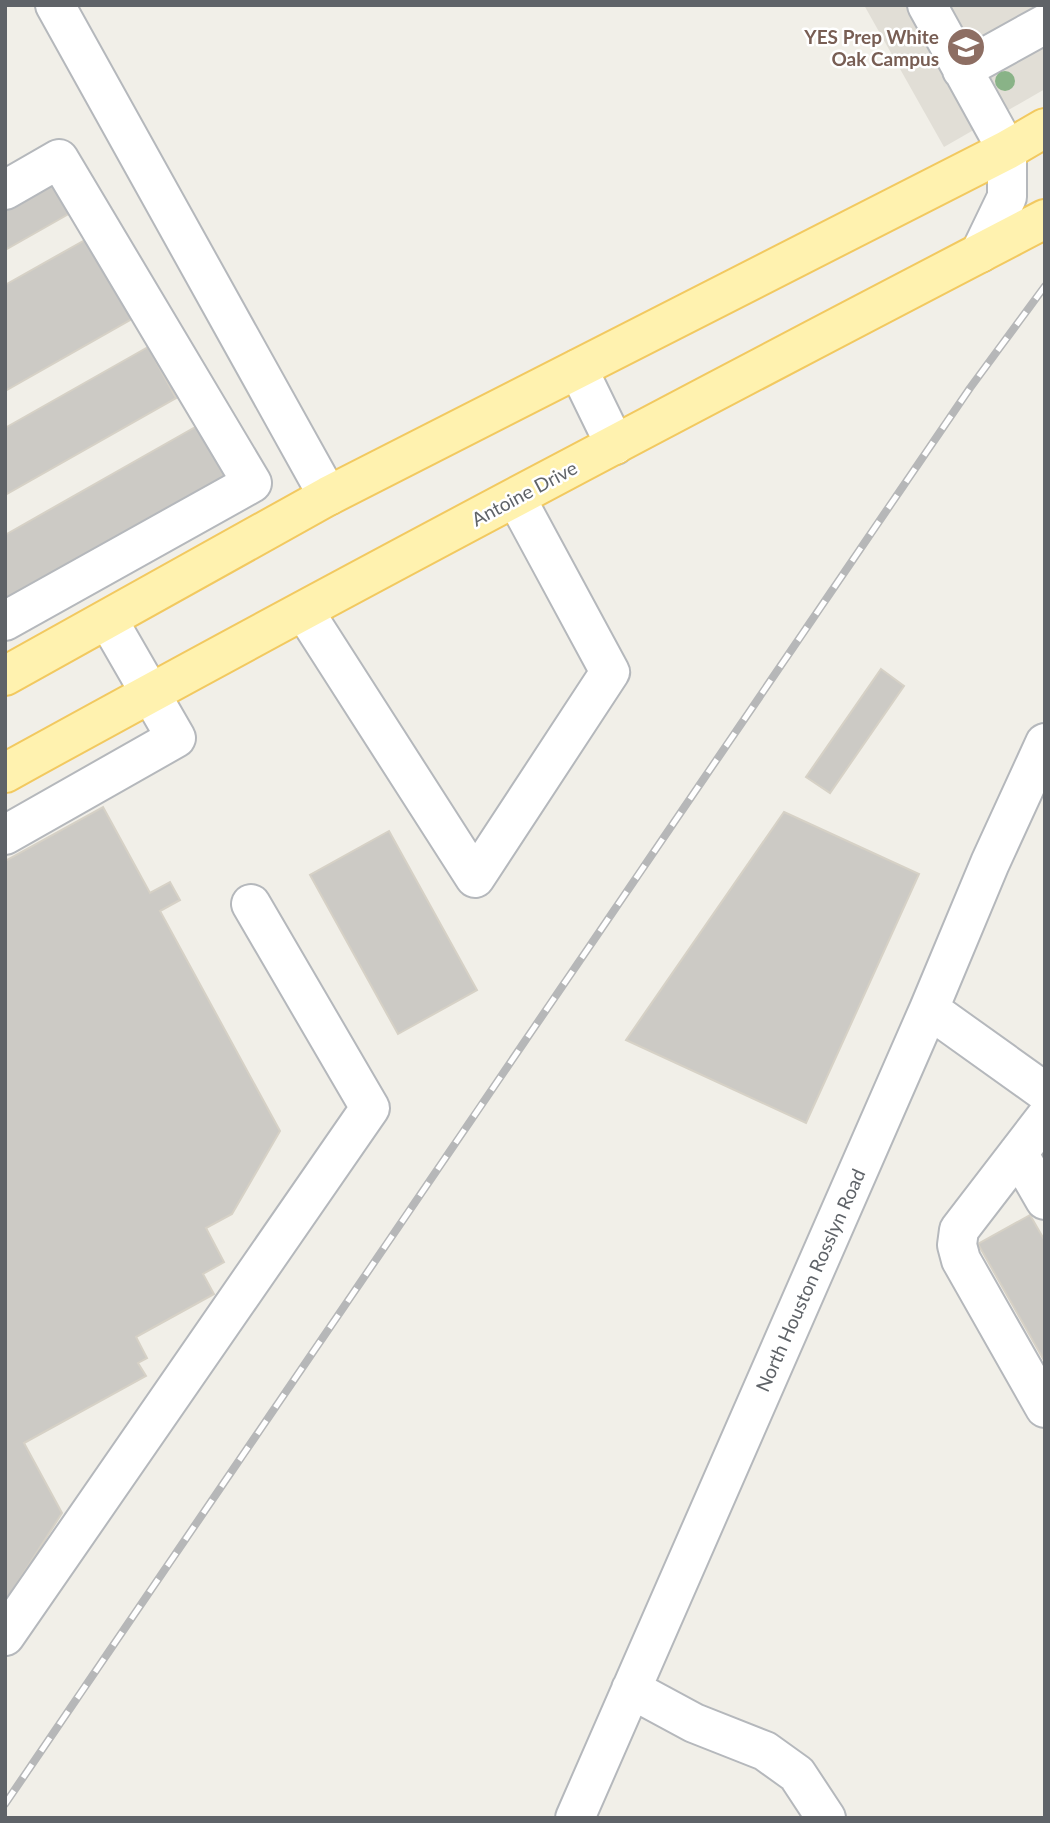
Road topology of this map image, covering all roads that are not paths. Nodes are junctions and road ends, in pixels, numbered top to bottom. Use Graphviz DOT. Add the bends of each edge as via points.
graph roads {
  1 [pos="55,5"];
  2 [pos="927,5"];
  3 [pos="1045,24"];
  4 [pos="962,70"];
  5 [pos="1045,128"];
  6 [pos="1006,150"];
  7 [pos="5,190"];
  8 [pos="1045,219"];
  9 [pos="981,253"];
  10 [pos="578,369"];
  11 [pos="615,445"];
  12 [pos="328,496"];
  13 [pos="516,498"];
  14 [pos="304,611"];
  15 [pos="108,620"];
  16 [pos="5,621"];
  17 [pos="5,676"];
  18 [pos="150,693"];
  19 [pos="1045,743"];
  20 [pos="5,773"];
  21 [pos="5,835"];
  22 [pos="251,904"];
  23 [pos="929,1009"];
  24 [pos="1045,1092"];
  25 [pos="1045,1118"];
  26 [pos="1018,1153"];
  27 [pos="1045,1200"];
  28 [pos="1045,1408"];
  29 [pos="5,1636"];
  30 [pos="631,1689"];
  31 [pos="575,1818"];
  32 [pos="826,1818"];
  1 -- 12 [label="street"];
  2 -- 4 [label="street"];
  3 -- 4 [label="street"];
  4 -- 6 [label="street"];
  5 -- 6 [label="main road"];
  6 -- 9 [label="street" via="1007,197"];
  6 -- 10 [label="main road"];
  7 -- 16 [label="street" via="60,159 251,483"];
  8 -- 9 [label="main road, Antoine Drive"];
  9 -- 11 [label="main road, Antoine Drive"];
  10 -- 11 [label="street"];
  10 -- 12 [label="main road"];
  11 -- 13 [label="main road, Antoine Drive"];
  12 -- 15 [label="main road"];
  13 -- 14 [label="main road, Antoine Drive"];
  13 -- 14 [label="street" via="610,672 475,878"];
  14 -- 18 [label="main road, Antoine Drive"];
  15 -- 17 [label="main road"];
  15 -- 18 [label="street"];
  18 -- 20 [label="main road, Antoine Drive"];
  18 -- 21 [label="street" via="176,738"];
  19 -- 23 [label="street, North Houston Rosslyn Road"];
  22 -- 29 [label="street" via="370,1108"];
  23 -- 24 [label="street"];
  23 -- 30 [label="street, North Houston Rosslyn Road"];
  25 -- 26 [label="street"];
  26 -- 27 [label="street"];
  26 -- 28 [label="street" via="959,1230 957,1245 961,1260"];
  30 -- 31 [label="street, North Houston Rosslyn Road"];
  30 -- 32 [label="street" via="694,1723 765,1751 797,1774"];
}
